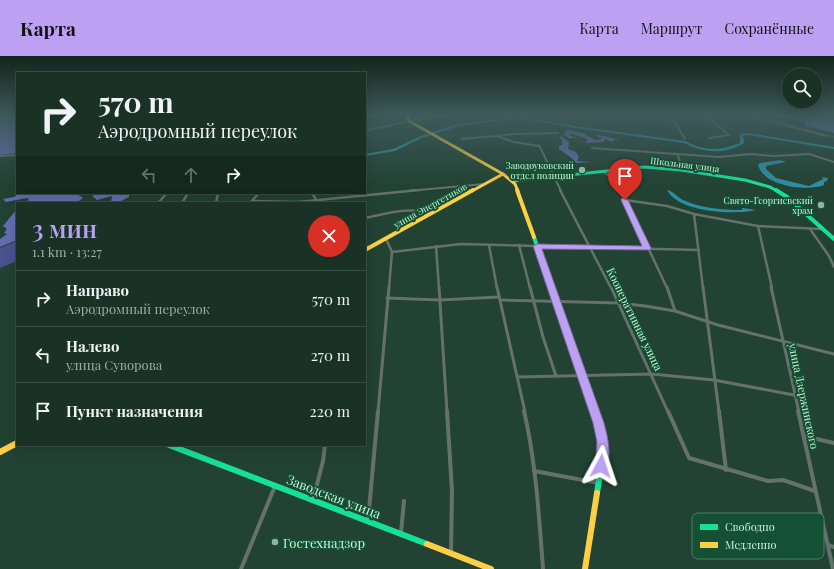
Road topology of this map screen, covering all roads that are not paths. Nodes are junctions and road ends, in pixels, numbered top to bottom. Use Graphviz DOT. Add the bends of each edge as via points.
graph roads {
  1 [pos="440,138"];
  2 [pos="474,138"];
  3 [pos="501,138"];
  4 [pos="462,139"];
  5 [pos="592,148"];
  6 [pos="16,155"];
  7 [pos="678,155"];
  8 [pos="0,156"];
  9 [pos="834,162"];
  10 [pos="681,170"];
  11 [pos="604,172"];
  12 [pos="503,174"];
  13 [pos="553,177"];
  14 [pos="513,181"];
  15 [pos="484,184"];
  16 [pos="166,194"];
  17 [pos="258,194"];
  18 [pos="313,194"];
  19 [pos="317,200"];
  20 [pos="625,200"];
  21 [pos="329,201"];
  22 [pos="159,202"];
  23 [pos="251,202"];
  24 [pos="430,214"];
  25 [pos="694,214"];
  26 [pos="366,218"];
  27 [pos="758,226"];
  28 [pos="810,229"];
  29 [pos="824,229"];
  30 [pos="386,239"];
  31 [pos="834,239"];
  32 [pos="489,245"];
  33 [pos="520,245"];
  34 [pos="436,246"];
  35 [pos="537,246"];
  36 [pos="589,247"];
  37 [pos="648,248"];
  38 [pos="366,249"];
  39 [pos="699,250"];
  40 [pos="392,252"];
  41 [pos="834,267"];
  42 [pos="387,298"];
  43 [pos="499,299"];
  44 [pos="440,300"];
  45 [pos="534,302"];
  46 [pos="558,303"];
  47 [pos="619,303"];
  48 [pos="675,311"];
  49 [pos="709,322"];
  50 [pos="783,340"];
  51 [pos="834,354"];
  52 [pos="652,374"];
  53 [pos="582,375"];
  54 [pos="556,376"];
  55 [pos="517,377"];
  56 [pos="714,380"];
  57 [pos="794,395"];
  58 [pos="804,436"];
  59 [pos="834,443"];
  60 [pos="16,444"];
  61 [pos="172,446"];
  62 [pos="325,446"];
  63 [pos="0,452"];
  64 [pos="726,470"];
  65 [pos="534,471"];
  66 [pos="599,483"];
  67 [pos="275,486"];
  68 [pos="815,491"];
  69 [pos="313,500"];
  70 [pos="404,501"];
  71 [pos="820,513"];
  72 [pos="368,521"];
  73 [pos="824,528"];
  74 [pos="401,533"];
  75 [pos="828,545"];
  76 [pos="834,547"];
  77 [pos="451,553"];
  78 [pos="241,569"];
  79 [pos="491,569"];
  80 [pos="543,569"];
  81 [pos="585,569"];
  82 [pos="833,569"];
  1 -- 12 [label="street"];
  2 -- 4 [label="street"];
  3 -- 13 [label="street, Кооперативная улица" via="539,145"];
  5 -- 7 [label="street"];
  6 -- 8 [label="street"];
  7 -- 9 [label="street" via="719,157 809,154"];
  7 -- 10 [label="street"];
  10 -- 11 [label="street, Школьная улица" via="644,168"];
  10 -- 29 [label="street, Школьная улица" via="758,183 795,202"];
  11 -- 13 [label="street, Школьная улица"];
  11 -- 20 [label="street" via="617,181"];
  12 -- 14 [label="street"];
  12 -- 15 [label="street, улица Энергетиков"];
  13 -- 14 [label="street, Школьная улица"];
  13 -- 36 [label="street, Кооперативная улица"];
  14 -- 35 [label="street"];
  15 -- 21 [label="street"];
  15 -- 24 [label="street, улица Энергетиков"];
  16 -- 22 [label="street"];
  17 -- 23 [label="street"];
  18 -- 19 [label="street"];
  19 -- 21 [label="street"];
  19 -- 23 [label="street"];
  20 -- 25 [label="street" via="667,206"];
  20 -- 37 [label="street"];
  24 -- 26 [label="street" via="416,211"];
  24 -- 30 [label="street, улица Энергетиков"];
  25 -- 27 [label="street"];
  25 -- 39 [label="street"];
  27 -- 28 [label="street"];
  27 -- 50 [label="street, улица Дзержинского"];
  28 -- 29 [label="street"];
  28 -- 41 [label="street"];
  29 -- 31 [label="street, Школьная улица"];
  30 -- 38 [label="street, улица Энергетиков"];
  30 -- 40 [label="street"];
  32 -- 33 [label="street"];
  32 -- 34 [label="street"];
  32 -- 43 [label="street"];
  33 -- 35 [label="street"];
  33 -- 45 [label="street"];
  34 -- 40 [label="street"];
  34 -- 44 [label="street"];
  35 -- 36 [label="street"];
  35 -- 46 [label="street"];
  36 -- 37 [label="street"];
  36 -- 47 [label="street, Кооперативная улица"];
  37 -- 39 [label="street"];
  37 -- 48 [label="street"];
  39 -- 49 [label="street"];
  40 -- 42 [label="street"];
  42 -- 44 [label="street"];
  42 -- 72 [label="street"];
  43 -- 44 [label="street"];
  43 -- 45 [label="street"];
  43 -- 55 [label="street"];
  44 -- 77 [label="street" via="452,491"];
  45 -- 46 [label="street"];
  45 -- 54 [label="street"];
  46 -- 47 [label="street"];
  46 -- 53 [label="street"];
  47 -- 48 [label="street"];
  47 -- 52 [label="street, Кооперативная улица"];
  48 -- 49 [label="street"];
  49 -- 50 [label="street"];
  49 -- 56 [label="street"];
  50 -- 51 [label="street"];
  50 -- 57 [label="street, улица Дзержинского"];
  52 -- 53 [label="street"];
  52 -- 56 [label="street"];
  52 -- 64 [label="street, Кооперативная улица" via="689,458"];
  53 -- 54 [label="street"];
  53 -- 66 [label="street" via="603,442"];
  54 -- 55 [label="street"];
  55 -- 65 [label="street" via="529,432"];
  56 -- 57 [label="street"];
  56 -- 64 [label="street"];
  57 -- 58 [label="street, улица Дзержинского"];
  58 -- 59 [label="street"];
  58 -- 68 [label="street, улица Дзержинского"];
  60 -- 63 [label="street"];
  61 -- 67 [label="street, Заводская улица"];
  62 -- 69 [label="street"];
  64 -- 68 [label="street" via="768,481 783,480"];
  65 -- 66 [label="street"];
  65 -- 80 [label="street"];
  66 -- 81 [label="street"];
  67 -- 69 [label="street, Заводская улица"];
  67 -- 78 [label="street"];
  68 -- 71 [label="street, улица Дзержинского"];
  69 -- 72 [label="street, Заводская улица"];
  70 -- 74 [label="street"];
  72 -- 74 [label="street, Заводская улица"];
  73 -- 75 [label="street, улица Дзержинского"];
  74 -- 77 [label="street, Заводская улица"];
  75 -- 76 [label="street"];
  75 -- 82 [label="street, улица Дзержинского"];
  77 -- 79 [label="street, Заводская улица"];
}
